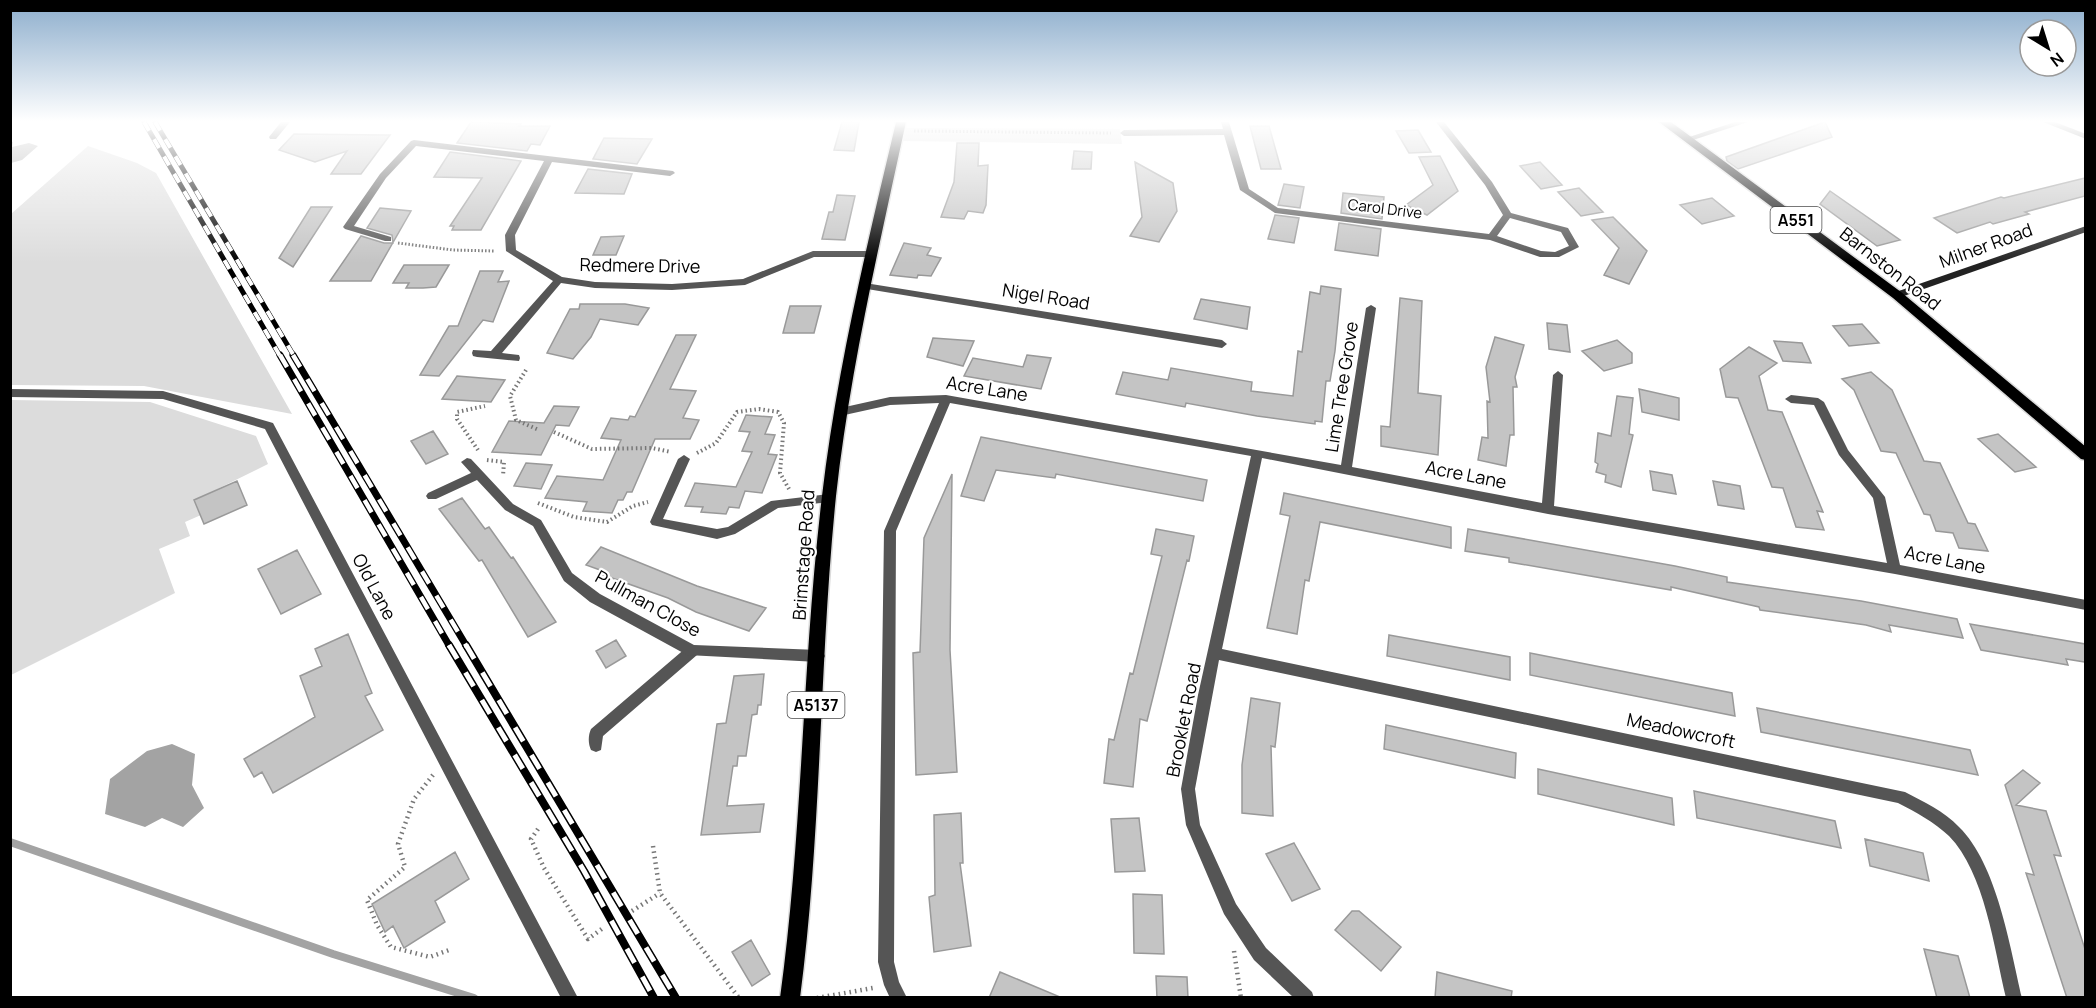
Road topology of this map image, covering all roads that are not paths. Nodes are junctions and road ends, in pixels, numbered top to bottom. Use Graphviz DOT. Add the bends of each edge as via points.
graph roads {
  1 [pos="390,169"];
  2 [pos="544,169"];
  3 [pos="636,169"];
  4 [pos="891,169"];
  5 [pos="1238,169"];
  6 [pos="1477,169"];
  7 [pos="1728,169"];
  8 [pos="670,173"];
  9 [pos="1508,215"];
  10 [pos="2085,229"];
  11 [pos="1491,237"];
  12 [pos="388,239"];
  13 [pos="872,254"];
  14 [pos="559,280"];
  15 [pos="865,286"];
  16 [pos="1898,295"];
  17 [pos="1371,308"];
  18 [pos="1222,344"];
  19 [pos="477,352"];
  20 [pos="494,354"];
  21 [pos="515,358"];
  22 [pos="1558,375"];
  23 [pos="10,393"];
  24 [pos="946,399"];
  25 [pos="1791,399"];
  26 [pos="840,412"];
  27 [pos="1257,453"];
  28 [pos="2085,455"];
  29 [pos="684,459"];
  30 [pos="467,462"];
  31 [pos="1346,470"];
  32 [pos="478,475"];
  33 [pos="432,496"];
  34 [pos="829,498"];
  35 [pos="1548,510"];
  36 [pos="1895,569"];
  37 [pos="2085,605"];
  38 [pos="692,651"];
  39 [pos="1215,653"];
  40 [pos="818,656"];
  41 [pos="596,746"];
  42 [pos="896,991"];
  43 [pos="570,998"];
  44 [pos="790,998"];
  45 [pos="1306,998"];
  46 [pos="2014,998"];
  1 -- 12 [label="street" via="348,227"];
  2 -- 14 [label="street, Redmere Drive" via="510,235 511,251"];
  3 -- 8 [label="street"];
  4 -- 13 [label="main road, Brimstage Road / A5137"];
  5 -- 11 [label="street, Carol Drive" via="1245,190 1275,210"];
  6 -- 9 [label="street"];
  7 -- 16 [label="main road, Barnston Road / A551"];
  9 -- 11 [label="street"];
  9 -- 11 [label="street, Carol Drive" via="1565,231 1574,247 1556,255 1540,254"];
  10 -- 16 [label="street, Milner Road"];
  13 -- 14 [label="street, Redmere Drive" via="813,254 745,282 672,287"];
  13 -- 15 [label="main road, Brimstage Road / A5137"];
  14 -- 20 [label="street"];
  15 -- 18 [label="street, Nigel Road"];
  15 -- 26 [label="main road, Brimstage Road / A5137"];
  16 -- 28 [label="main road, Barnston Road / A551"];
  17 -- 31 [label="street, Lime Tree Grove"];
  19 -- 20 [label="street"];
  20 -- 21 [label="street"];
  22 -- 35 [label="street"];
  23 -- 43 [label="street, Old Lane" via="163,395 269,426"];
  24 -- 26 [label="street, Acre Lane" via="890,400"];
  24 -- 27 [label="street, Acre Lane"];
  24 -- 42 [label="street" via="890,531 886,962"];
  25 -- 36 [label="street" via="1818,402 1843,452 1880,497"];
  26 -- 34 [label="main road, Brimstage Road / A5137"];
  27 -- 31 [label="street, Acre Lane"];
  27 -- 39 [label="street, Brooklet Road"];
  29 -- 34 [label="street" via="656,522 717,534 731,531 776,504"];
  30 -- 32 [label="street, Pullman Close"];
  31 -- 35 [label="street, Acre Lane"];
  32 -- 33 [label="street"];
  32 -- 38 [label="street, Pullman Close" via="509,507 537,523 568,577 595,598"];
  34 -- 40 [label="main road, Brimstage Road / A5137"];
  35 -- 36 [label="street, Acre Lane"];
  36 -- 37 [label="street, Acre Lane"];
  38 -- 40 [label="street, Pullman Close"];
  38 -- 41 [label="street" via="596,733"];
  39 -- 45 [label="street, Brooklet Road" via="1188,789 1193,825 1230,909 1260,954"];
  39 -- 46 [label="street, Meadowcroft" via="1900,797 1942,822 1959,837 1978,865"];
  40 -- 44 [label="main road, Brimstage Road / A5137" via="808,849"];
}
